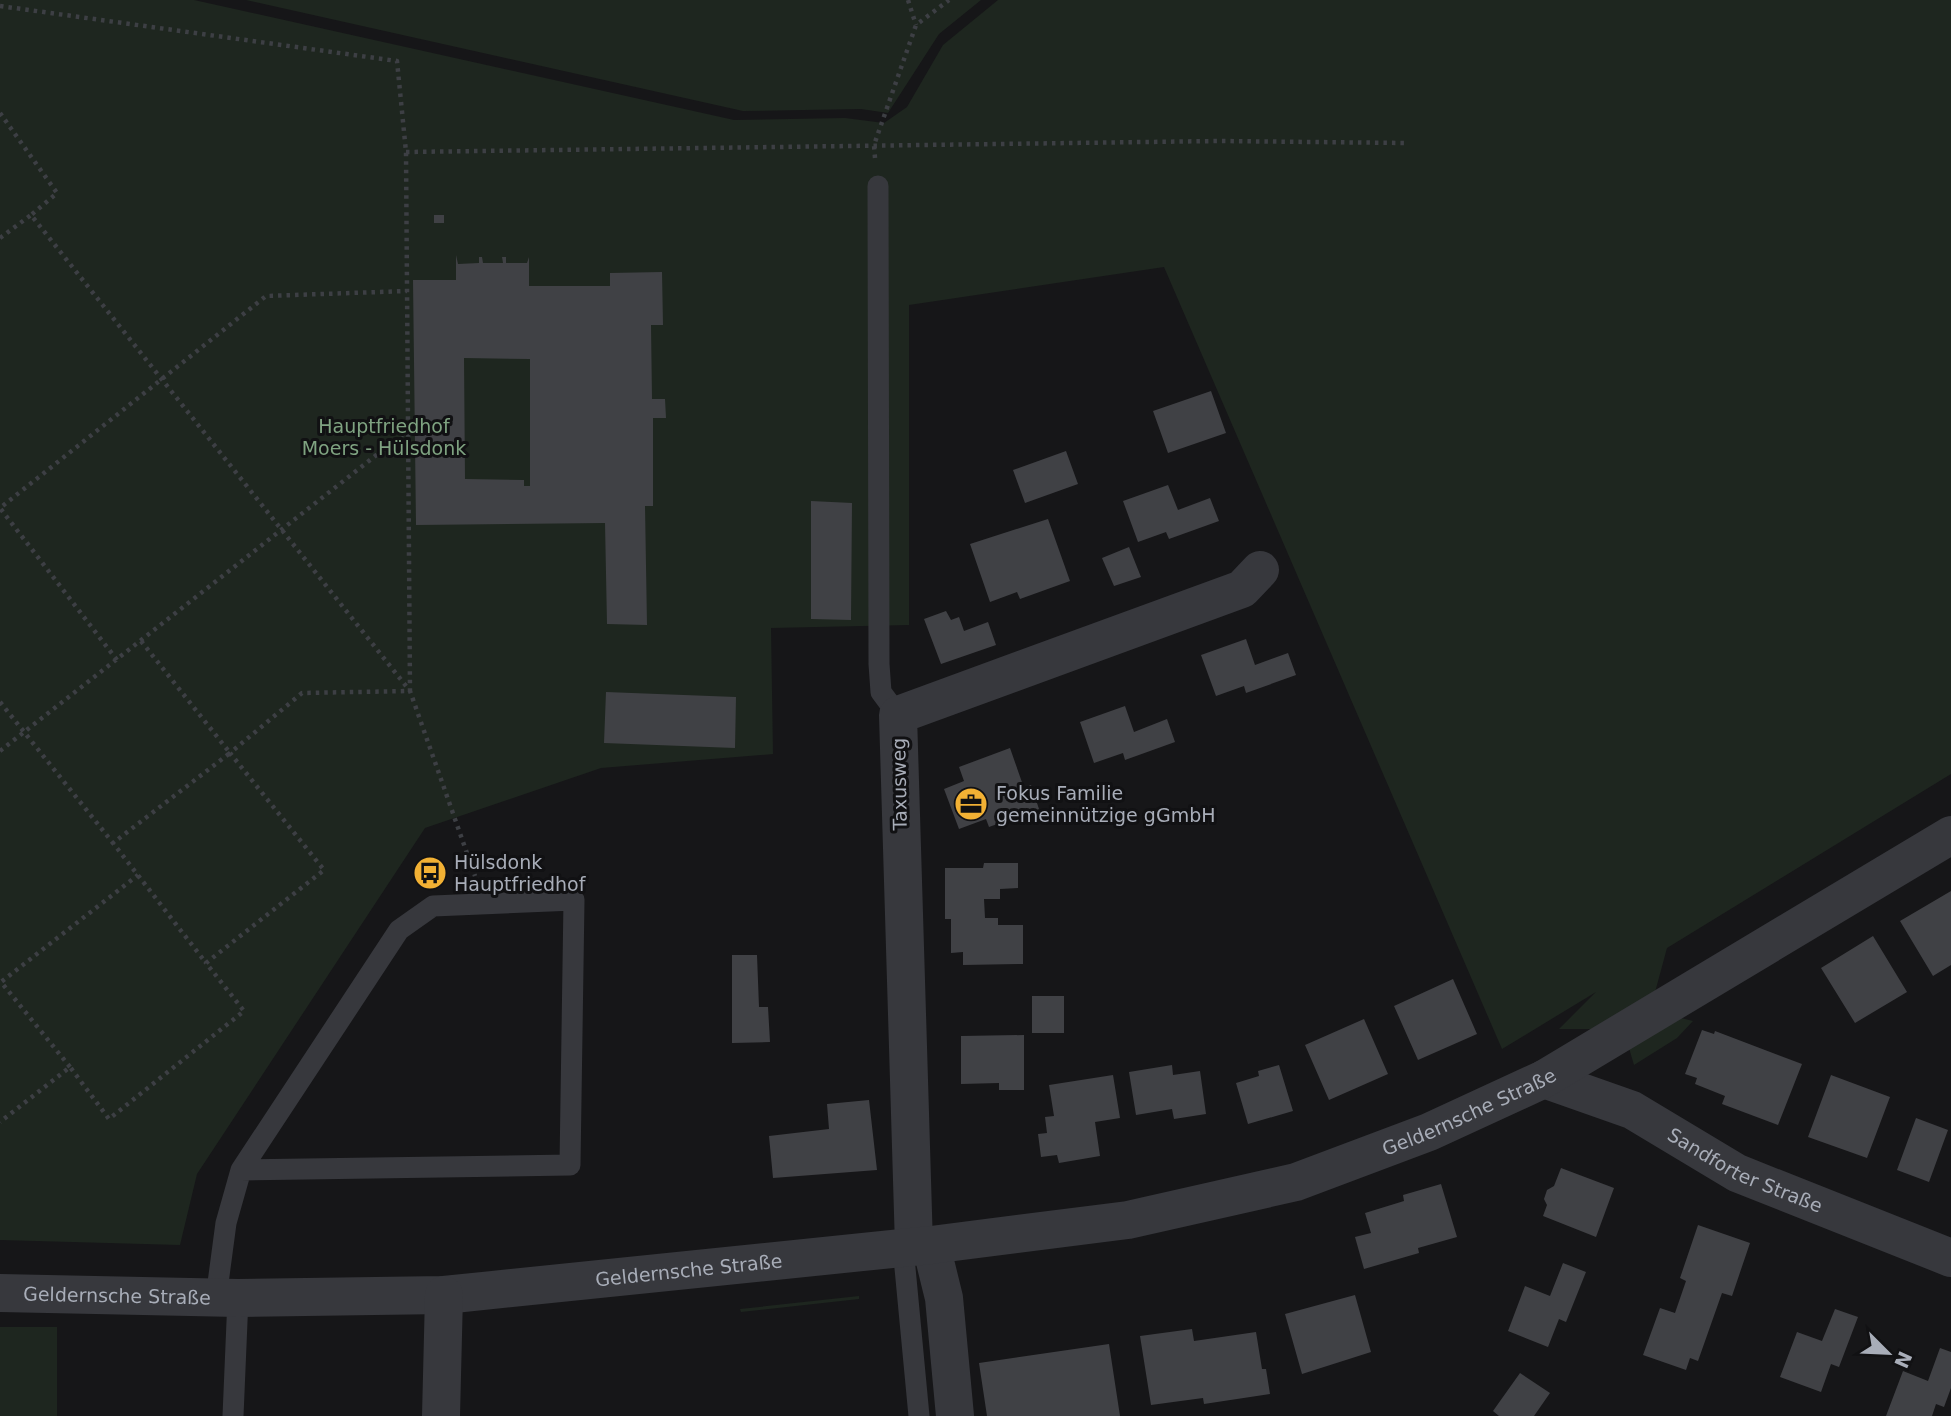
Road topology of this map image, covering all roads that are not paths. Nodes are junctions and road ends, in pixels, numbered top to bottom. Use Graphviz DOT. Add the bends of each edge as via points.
graph roads {
  1 [pos="878,186"];
  2 [pos="1260,570"];
  3 [pos="898,715"];
  4 [pos="1951,835"];
  5 [pos="1544,1079"];
  6 [pos="241,1170"];
  7 [pos="916,1246"];
  8 [pos="1951,1258"];
  9 [pos="0,1293"];
  10 [pos="444,1295"];
  11 [pos="227,1298"];
  12 [pos="233,1416"];
  13 [pos="442,1416"];
  14 [pos="919,1416"];
  15 [pos="955,1416"];
  1 -- 3 [label="lane" via="879,664 881,692"];
  2 -- 3 [label="street, Taxusweg" via="1242,590"];
  3 -- 7 [label="street, Taxusweg"];
  4 -- 5 [label="street, Geldernsche Straße"];
  5 -- 7 [label="street, Geldernsche Straße" via="1429,1132 1296,1182 1128,1220"];
  5 -- 8 [label="street, Sandforter Straße" via="1632,1110 1737,1174"];
  6 -- 6 [label="lane" via="570,1165 575,901 433,906 399,930"];
  6 -- 11 [label="lane" via="226,1223"];
  7 -- 10 [label="street, Geldernsche Straße"];
  7 -- 14 [label="lane"];
  7 -- 15 [label="street" via="944,1298"];
  9 -- 11 [label="street, Geldernsche Straße"];
  10 -- 11 [label="street, Geldernsche Straße"];
  10 -- 13 [label="street"];
  11 -- 12 [label="lane"];
}
